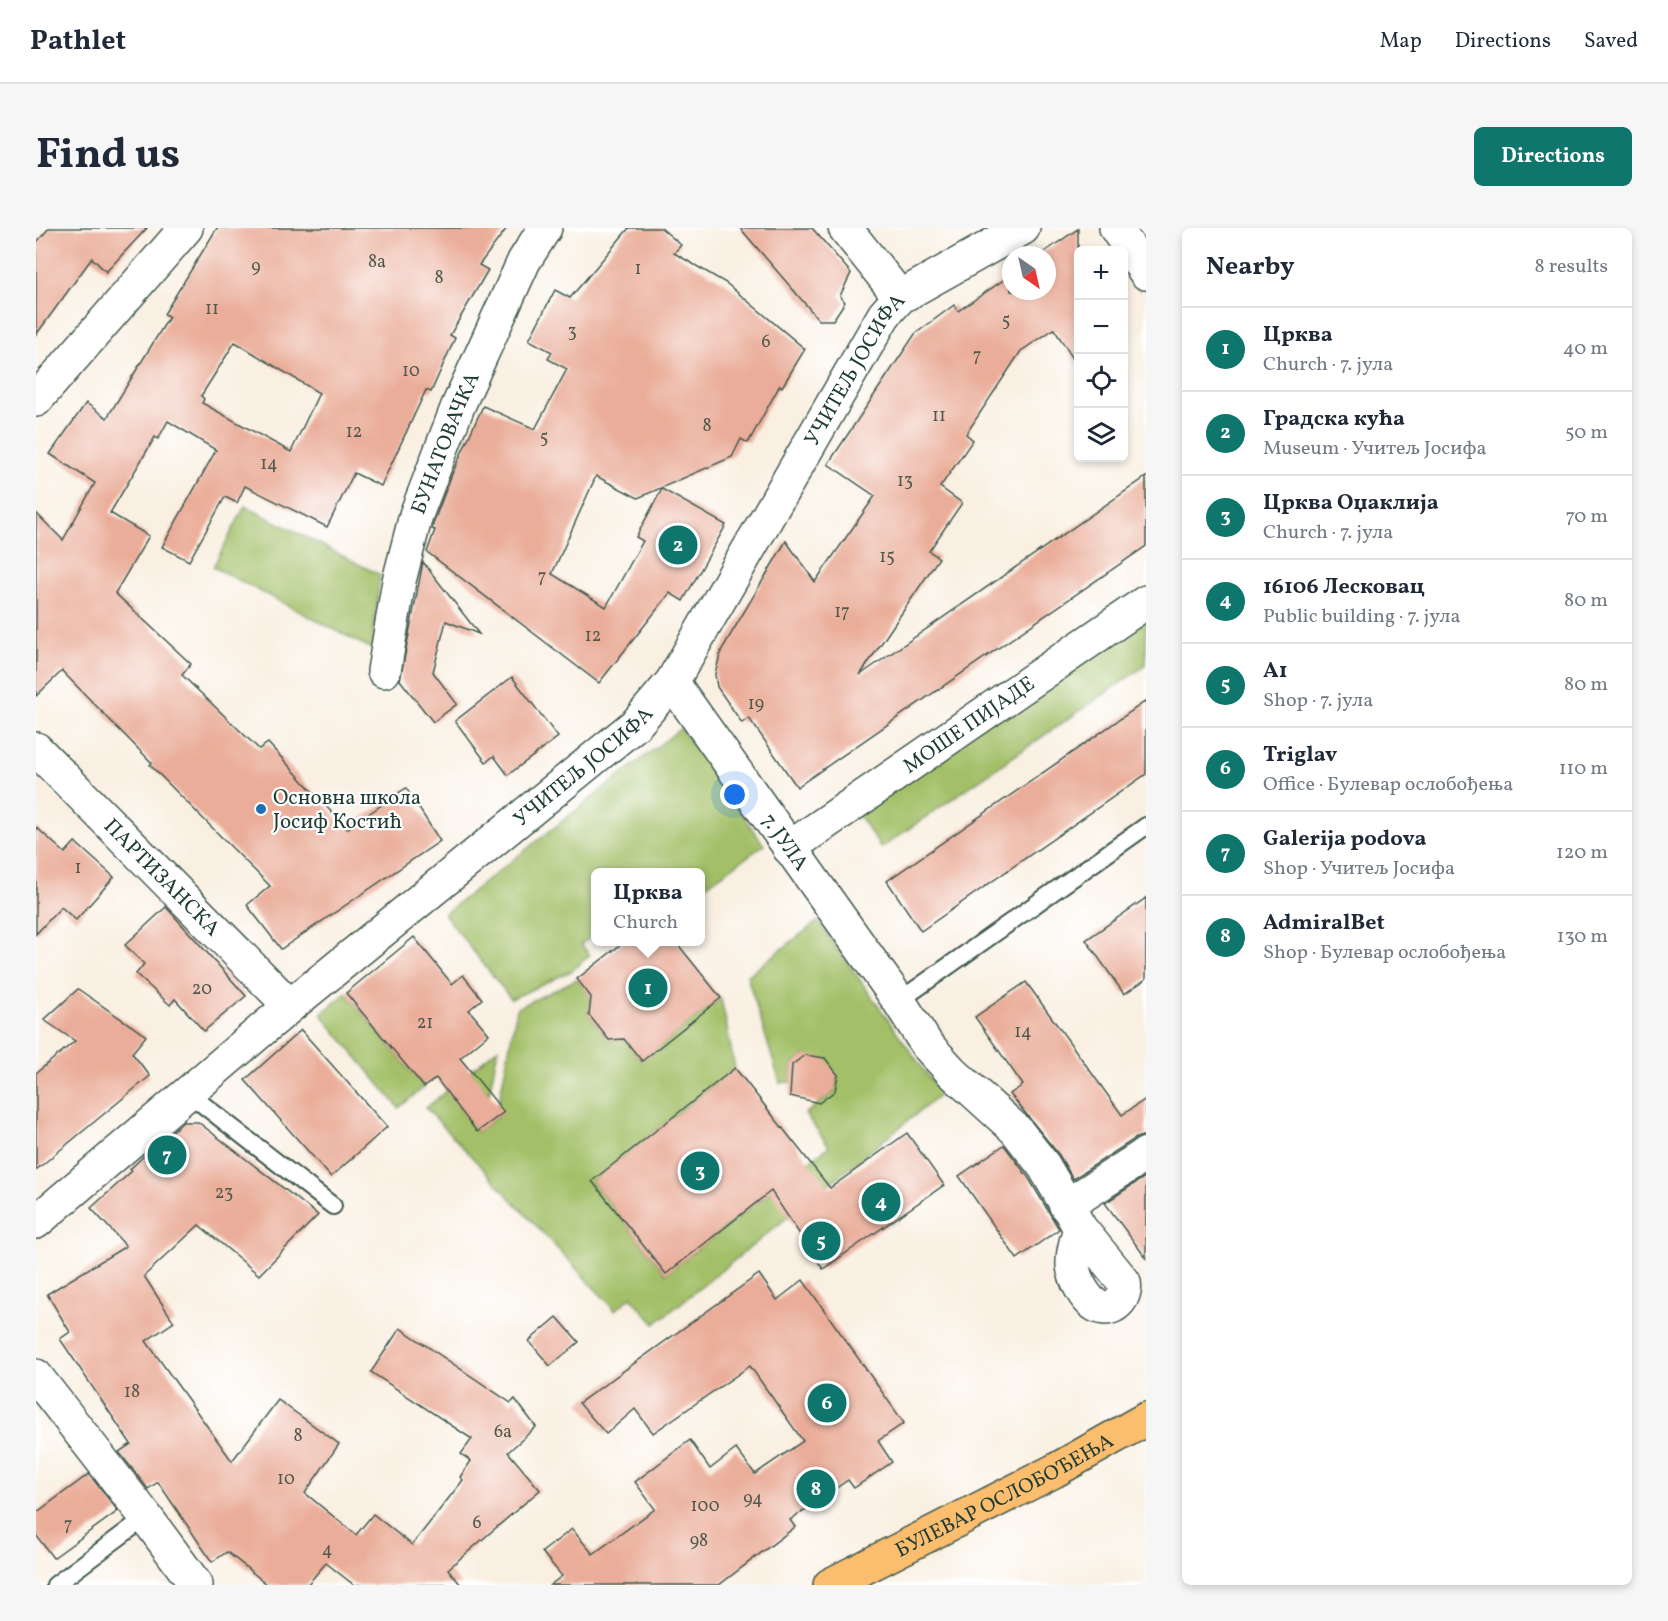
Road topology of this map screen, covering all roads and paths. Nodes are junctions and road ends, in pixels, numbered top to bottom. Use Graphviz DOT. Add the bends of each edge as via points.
graph roads {
  1 [pos="186,228"];
  2 [pos="545,228"];
  3 [pos="845,228"];
  4 [pos="1023,228"];
  5 [pos="1116,228"];
  6 [pos="1146,273"];
  7 [pos="900,297"];
  8 [pos="36,400"];
  9 [pos="1146,602"];
  10 [pos="384,671"];
  11 [pos="672,682"];
  12 [pos="36,748"];
  13 [pos="1146,826"];
  14 [pos="789,848"];
  15 [pos="899,1000"];
  16 [pos="290,1006"];
  17 [pos="188,1093"];
  18 [pos="1146,1154"];
  19 [pos="333,1206"];
  20 [pos="36,1222"];
  21 [pos="36,1376"];
  22 [pos="1146,1419"];
  23 [pos="146,1516"];
  24 [pos="55,1585"];
  25 [pos="196,1585"];
  26 [pos="830,1585"];
  1 -- 8 [label="street"];
  2 -- 10 [label="street, БУНАТОВАЧКА" via="524,261 463,396 416,515 399,581"];
  3 -- 7 [label="street"];
  4 -- 7 [label="street, УЧИТЕЉ ЈОСИФА"];
  5 -- 6 [label="street"];
  7 -- 11 [label="street, УЧИТЕЉ ЈОСИФА" via="884,315"];
  9 -- 14 [label="street, МОШЕ ПИЈАДЕ"];
  11 -- 14 [label="street, 7. ЈУЛА"];
  11 -- 16 [label="street, УЧИТЕЉ ЈОСИФА" via="636,724"];
  12 -- 16 [label="street, ПАРТИЗАНСКА"];
  13 -- 15 [label="lane"];
  14 -- 15 [label="street, 7. ЈУЛА"];
  15 -- 18 [label="street, 7. ЈУЛА" via="927,1045 1016,1130 1044,1166 1073,1217"];
  16 -- 17 [label="street, УЧИТЕЉ ЈОСИФА"];
  17 -- 19 [label="lane"];
  17 -- 20 [label="street, УЧИТЕЉ ЈОСИФА"];
  21 -- 23 [label="street"];
  22 -- 26 [label="main road, БУЛЕВАР ОСЛОБОЂЕЊА" via="1054,1471"];
  23 -- 24 [label="lane"];
  23 -- 25 [label="street"];
}
